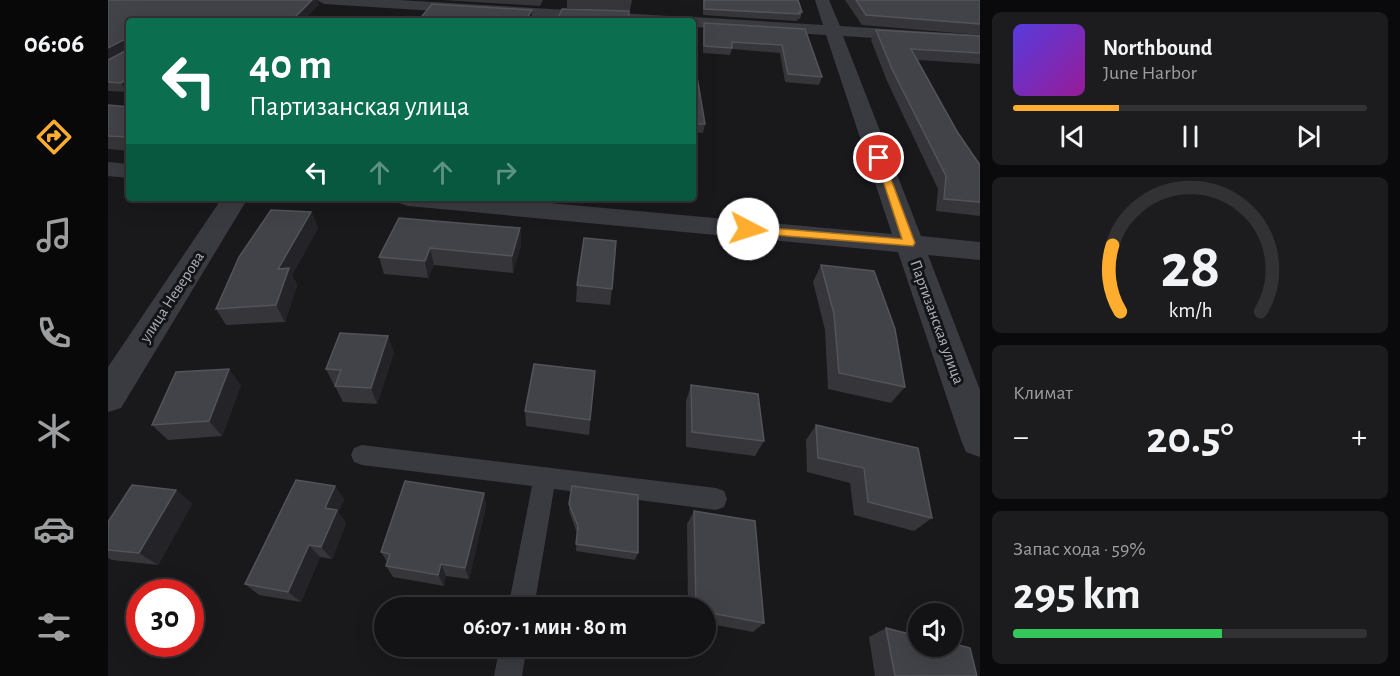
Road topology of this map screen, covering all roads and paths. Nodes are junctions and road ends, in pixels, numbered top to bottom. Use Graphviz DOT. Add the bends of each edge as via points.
graph roads {
  1 [pos="324,0"];
  2 [pos="822,0"];
  3 [pos="360,1"];
  4 [pos="349,18"];
  5 [pos="623,18"];
  6 [pos="696,22"];
  7 [pos="832,31"];
  8 [pos="980,40"];
  9 [pos="108,169"];
  10 [pos="126,171"];
  11 [pos="233,201"];
  12 [pos="466,201"];
  13 [pos="543,205"];
  14 [pos="909,243"];
  15 [pos="980,250"];
  16 [pos="108,397"];
  17 [pos="980,441"];
  18 [pos="362,455"];
  19 [pos="545,477"];
  20 [pos="716,499"];
  21 [pos="523,597"];
  22 [pos="512,657"];
  23 [pos="508,676"];
  1 -- 3 [label="street"];
  2 -- 7 [label="street, Партизанская улица"];
  3 -- 4 [label="street"];
  3 -- 5 [label="street"];
  6 -- 7 [label="street"];
  7 -- 8 [label="street"];
  7 -- 14 [label="street, Партизанская улица"];
  9 -- 10 [label="street"];
  11 -- 16 [label="street, улица Неверова"];
  12 -- 13 [label="street"];
  13 -- 14 [label="street"];
  14 -- 15 [label="street"];
  14 -- 17 [label="street, Партизанская улица"];
  18 -- 19 [label="lane"];
  19 -- 20 [label="lane"];
  19 -- 21 [label="lane"];
  22 -- 23 [label="lane"];
}
